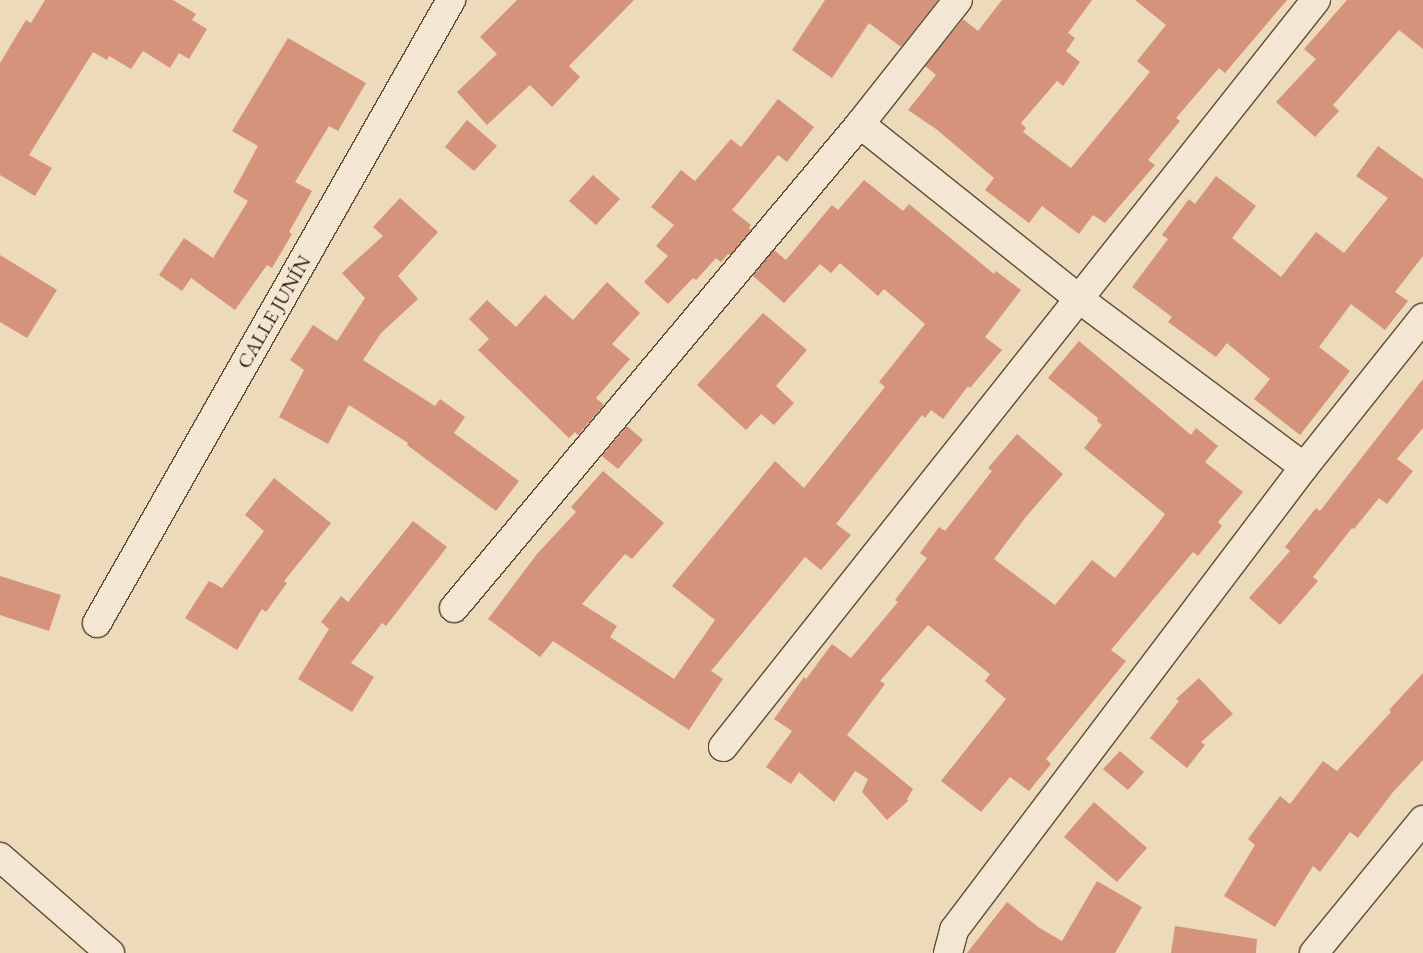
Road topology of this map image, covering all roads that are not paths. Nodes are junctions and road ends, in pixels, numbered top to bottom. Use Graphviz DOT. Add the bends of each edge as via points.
graph roads {
  1 [pos="451,0"];
  2 [pos="958,0"];
  3 [pos="1316,0"];
  4 [pos="860,124"];
  5 [pos="1078,298"];
  6 [pos="1423,318"];
  7 [pos="1304,467"];
  8 [pos="454,608"];
  9 [pos="98,624"];
  10 [pos="723,747"];
  11 [pos="1423,820"];
  12 [pos="0,857"];
  13 [pos="110,953"];
  14 [pos="948,953"];
  15 [pos="1314,953"];
  1 -- 9 [label="street, CALLE JUNÍN"];
  2 -- 4 [label="street"];
  3 -- 5 [label="street"];
  4 -- 5 [label="street"];
  4 -- 8 [label="street"];
  5 -- 7 [label="street"];
  5 -- 10 [label="street"];
  6 -- 7 [label="street"];
  7 -- 14 [label="street" via="954,930"];
  11 -- 15 [label="street"];
  12 -- 13 [label="street"];
}
